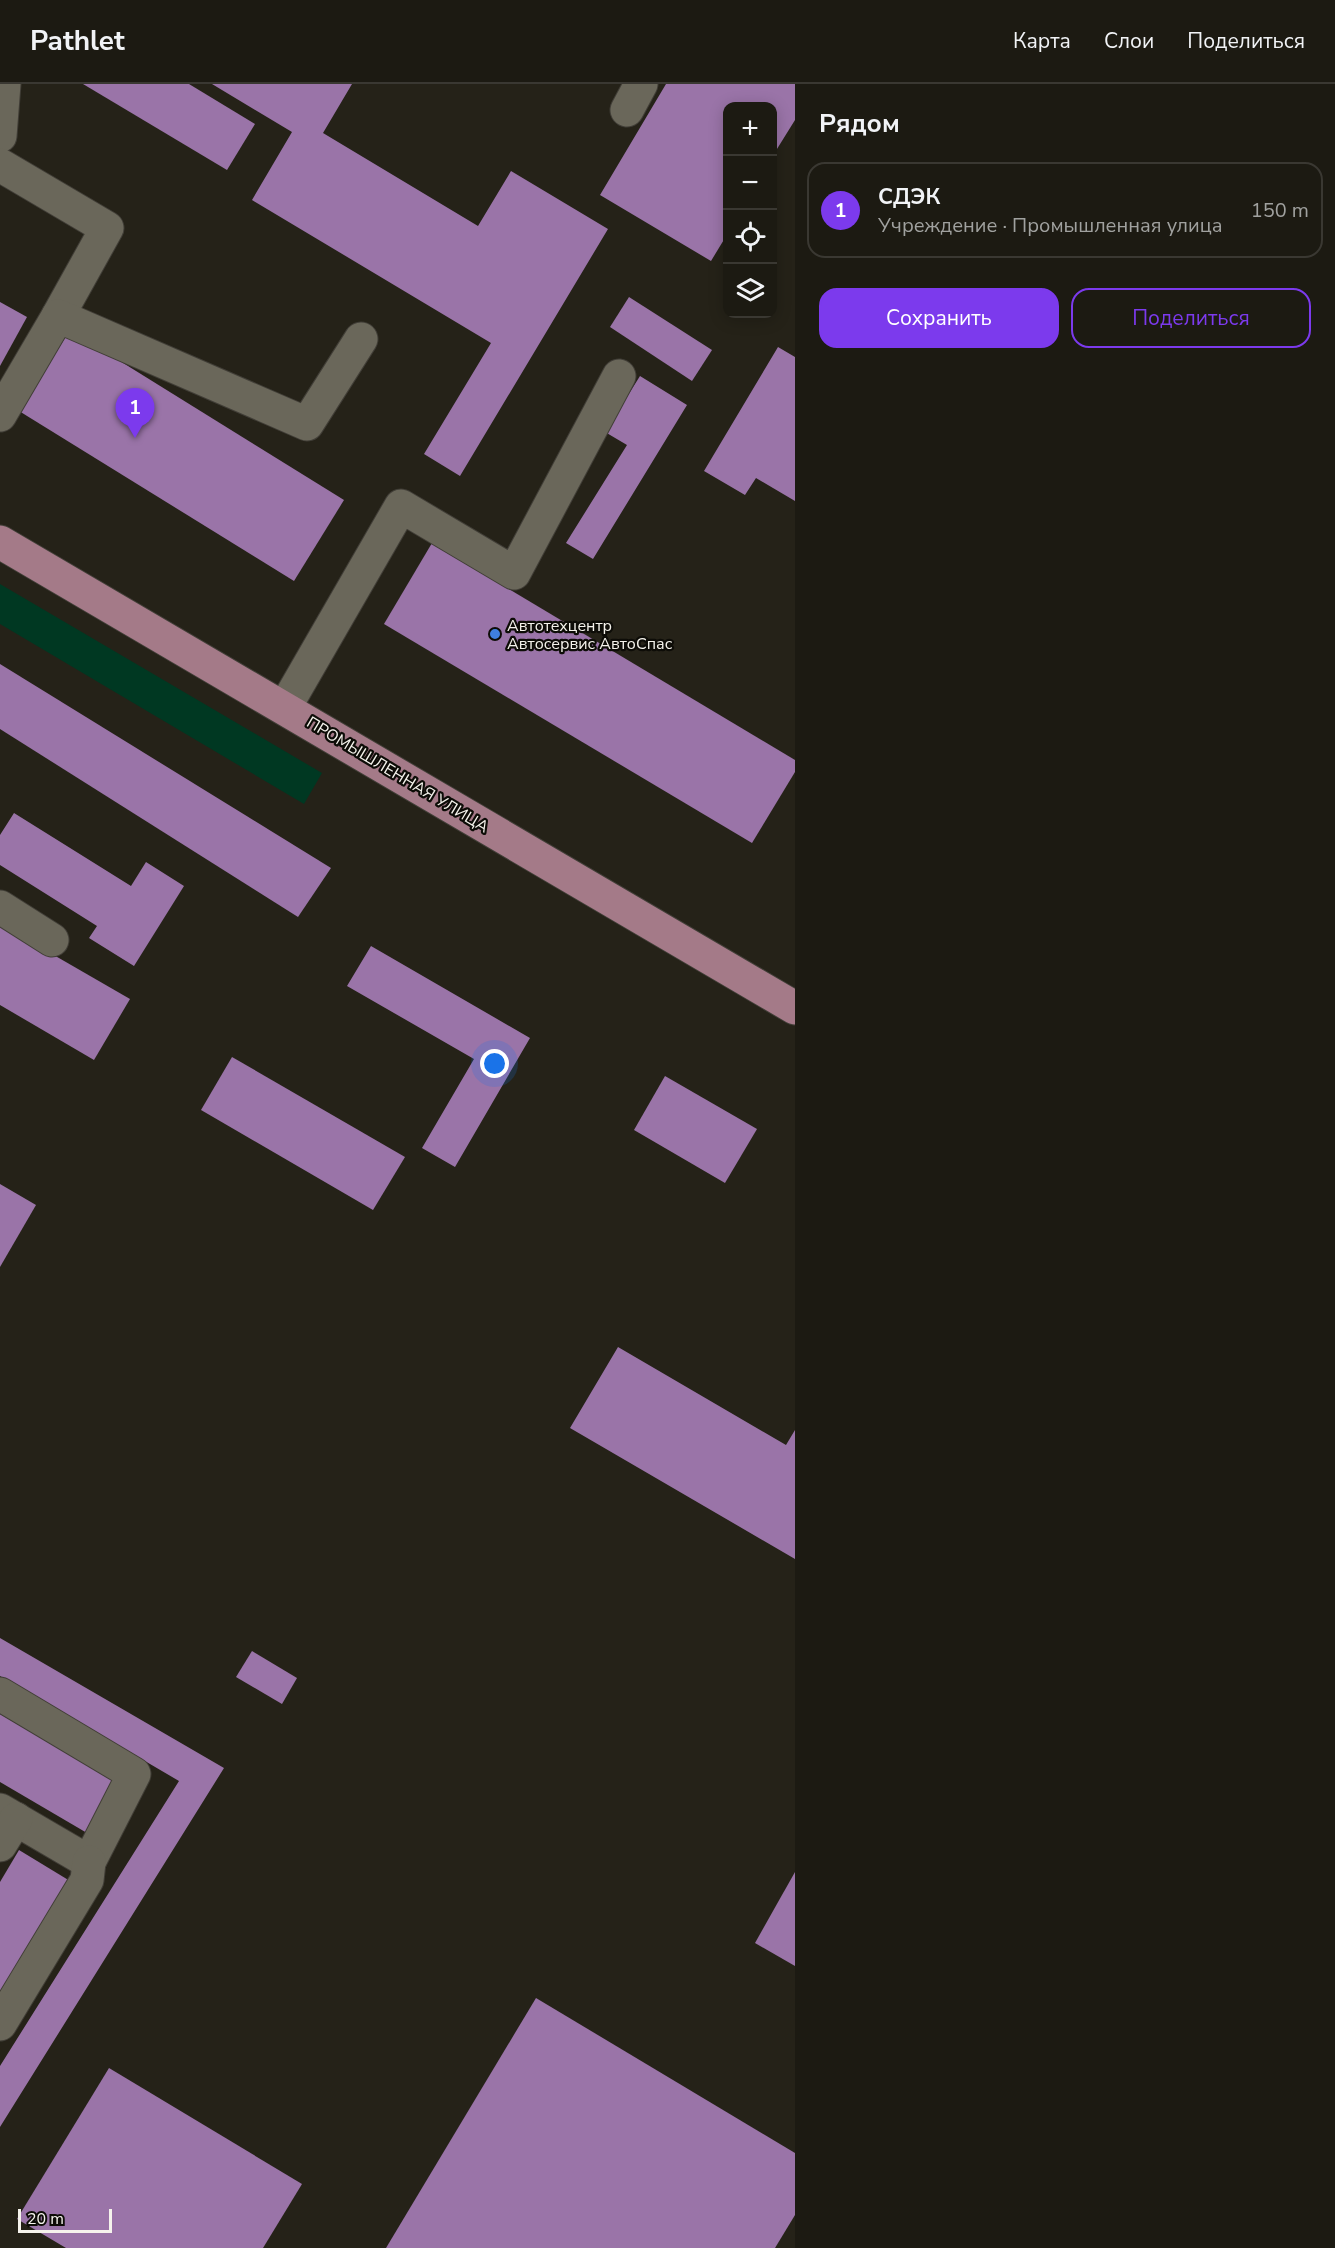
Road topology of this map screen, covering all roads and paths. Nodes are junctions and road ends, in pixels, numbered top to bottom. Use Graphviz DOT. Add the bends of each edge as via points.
graph roads {
  1 [pos="4,84"];
  2 [pos="0,136"];
  3 [pos="0,165"];
  4 [pos="58,316"];
  5 [pos="361,339"];
  6 [pos="619,376"];
  7 [pos="0,415"];
  8 [pos="0,542"];
  9 [pos="285,707"];
  10 [pos="0,907"];
  11 [pos="52,940"];
  12 [pos="795,1008"];
  13 [pos="0,1694"];
  14 [pos="5,1825"];
  15 [pos="89,1862"];
  16 [pos="0,2025"];
  1 -- 2 [label="lane"];
  3 -- 4 [label="lane" via="107,228"];
  4 -- 5 [label="lane" via="307,424"];
  4 -- 7 [label="lane"];
  6 -- 9 [label="lane" via="514,573 401,506"];
  8 -- 9 [label="main road, ПРОМЫШЛЕННАЯ УЛИЦА"];
  9 -- 12 [label="main road, ПРОМЫШЛЕННАЯ УЛИЦА"];
  10 -- 11 [label="lane"];
  13 -- 15 [label="lane" via="134,1774"];
  14 -- 15 [label="lane"];
  15 -- 16 [label="lane" via="87,1880"];
}
